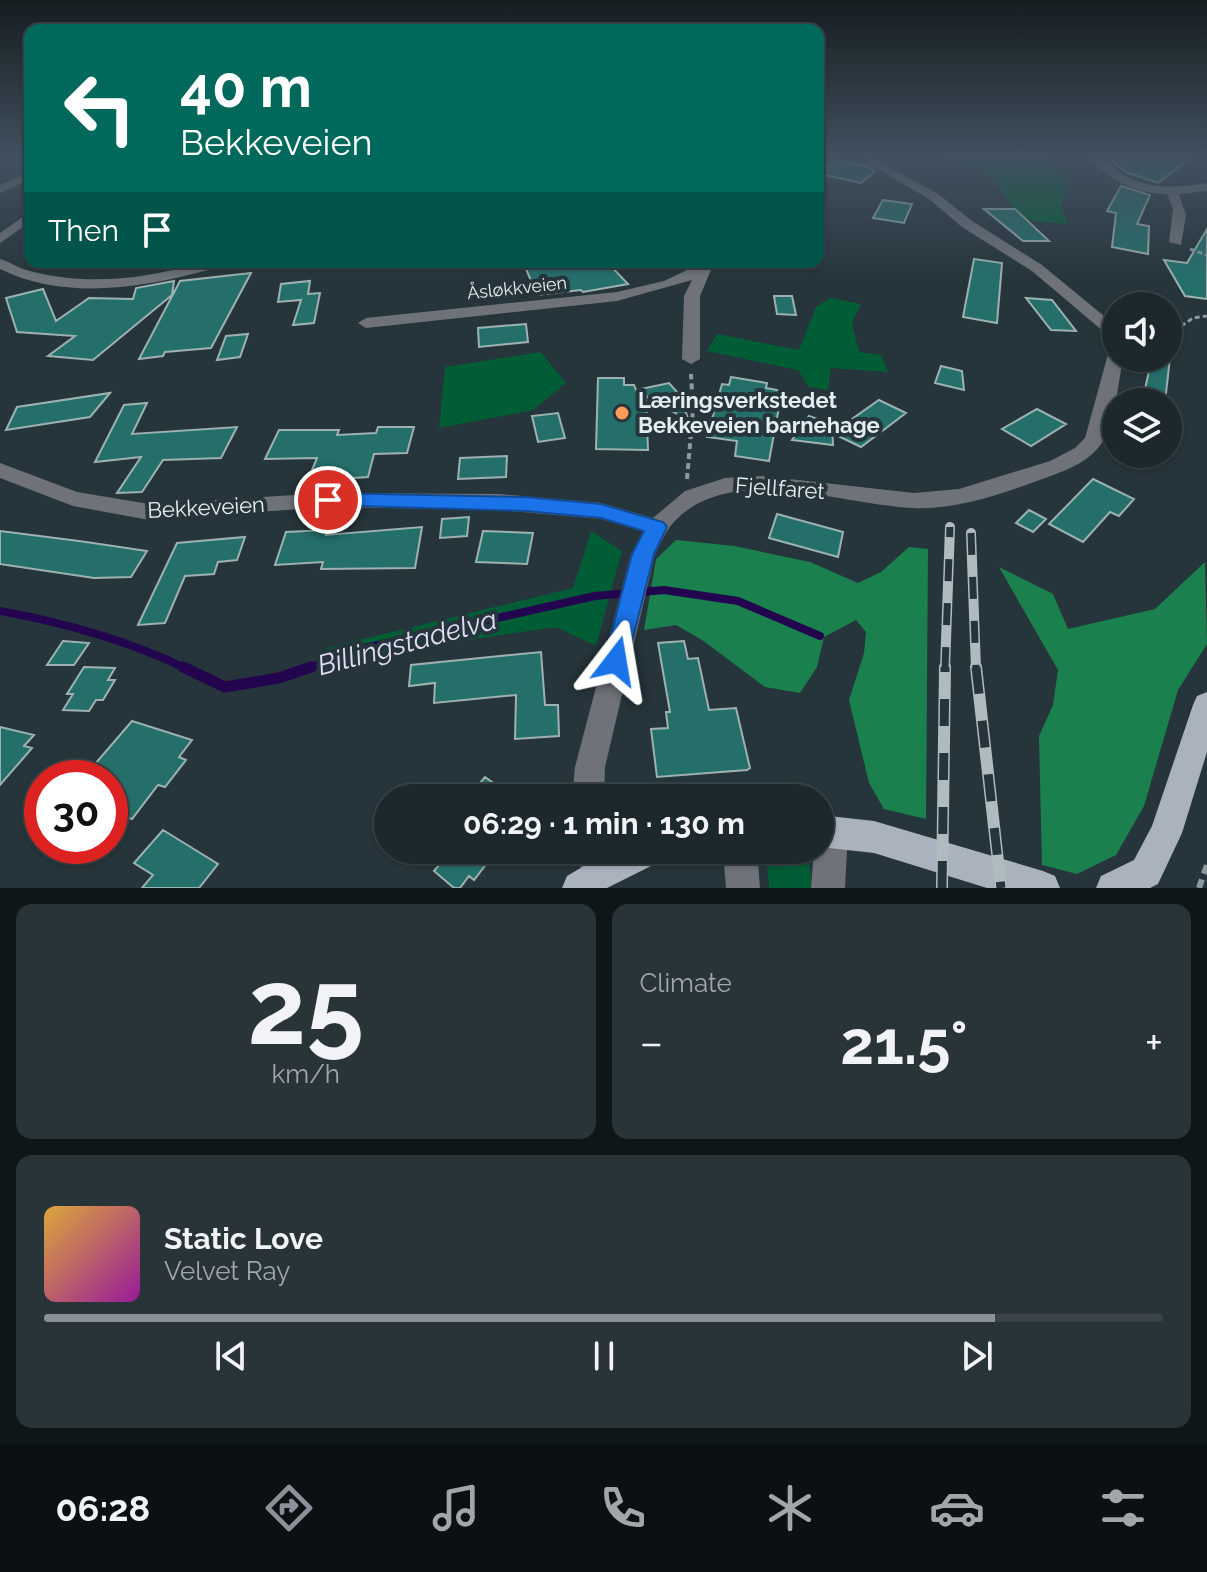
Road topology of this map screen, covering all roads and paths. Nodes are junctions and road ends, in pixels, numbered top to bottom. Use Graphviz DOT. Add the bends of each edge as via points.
graph roads {
  1 [pos="934,198"];
  2 [pos="1175,198"];
  3 [pos="24,221"];
  4 [pos="0,239"];
  5 [pos="1176,242"];
  6 [pos="0,263"];
  7 [pos="195,268"];
  8 [pos="704,268"];
  9 [pos="708,268"];
  10 [pos="665,285"];
  11 [pos="692,296"];
  12 [pos="1207,316"];
  13 [pos="1102,321"];
  14 [pos="366,323"];
  15 [pos="1182,325"];
  16 [pos="691,359"];
  17 [pos="1111,372"];
  18 [pos="0,470"];
  19 [pos="698,492"];
  20 [pos="656,527"];
  21 [pos="1207,705"];
  22 [pos="589,784"];
  23 [pos="834,832"];
  24 [pos="609,864"];
  25 [pos="741,864"];
  26 [pos="827,864"];
  27 [pos="1207,865"];
  28 [pos="590,871"];
  29 [pos="743,888"];
  30 [pos="828,888"];
  31 [pos="1043,888"];
  32 [pos="1113,888"];
  33 [pos="1199,888"];
  1 -- 13 [label="street" via="1037,268"];
  2 -- 5 [label="street" via="1181,210"];
  3 -- 4 [label="street"];
  6 -- 7 [label="street" via="85,286 134,283"];
  8 -- 10 [label="street, Åsløkkveien"];
  9 -- 11 [label="street"];
  10 -- 11 [label="street"];
  10 -- 14 [label="street, Åsløkkveien" via="576,302"];
  11 -- 16 [label="street"];
  12 -- 15 [label="path"];
  16 -- 19 [label="path" via="693,410 685,477"];
  17 -- 19 [label="street, Fjellfaret" via="1094,439 1076,456 1016,480 916,501 758,482"];
  18 -- 20 [label="street, Bekkeveien" via="73,499 149,512 328,500 499,502 601,511"];
  19 -- 20 [label="street, Fjellfaret"];
  20 -- 22 [label="street, Fjellfaret" via="643,554"];
  21 -- 32 [label="main road" via="1166,833 1146,872"];
  23 -- 31 [label="main road" via="874,837"];
  24 -- 28 [label="main road"];
  25 -- 29 [label="street"];
  26 -- 30 [label="street"];
  27 -- 33 [label="path"];
}
